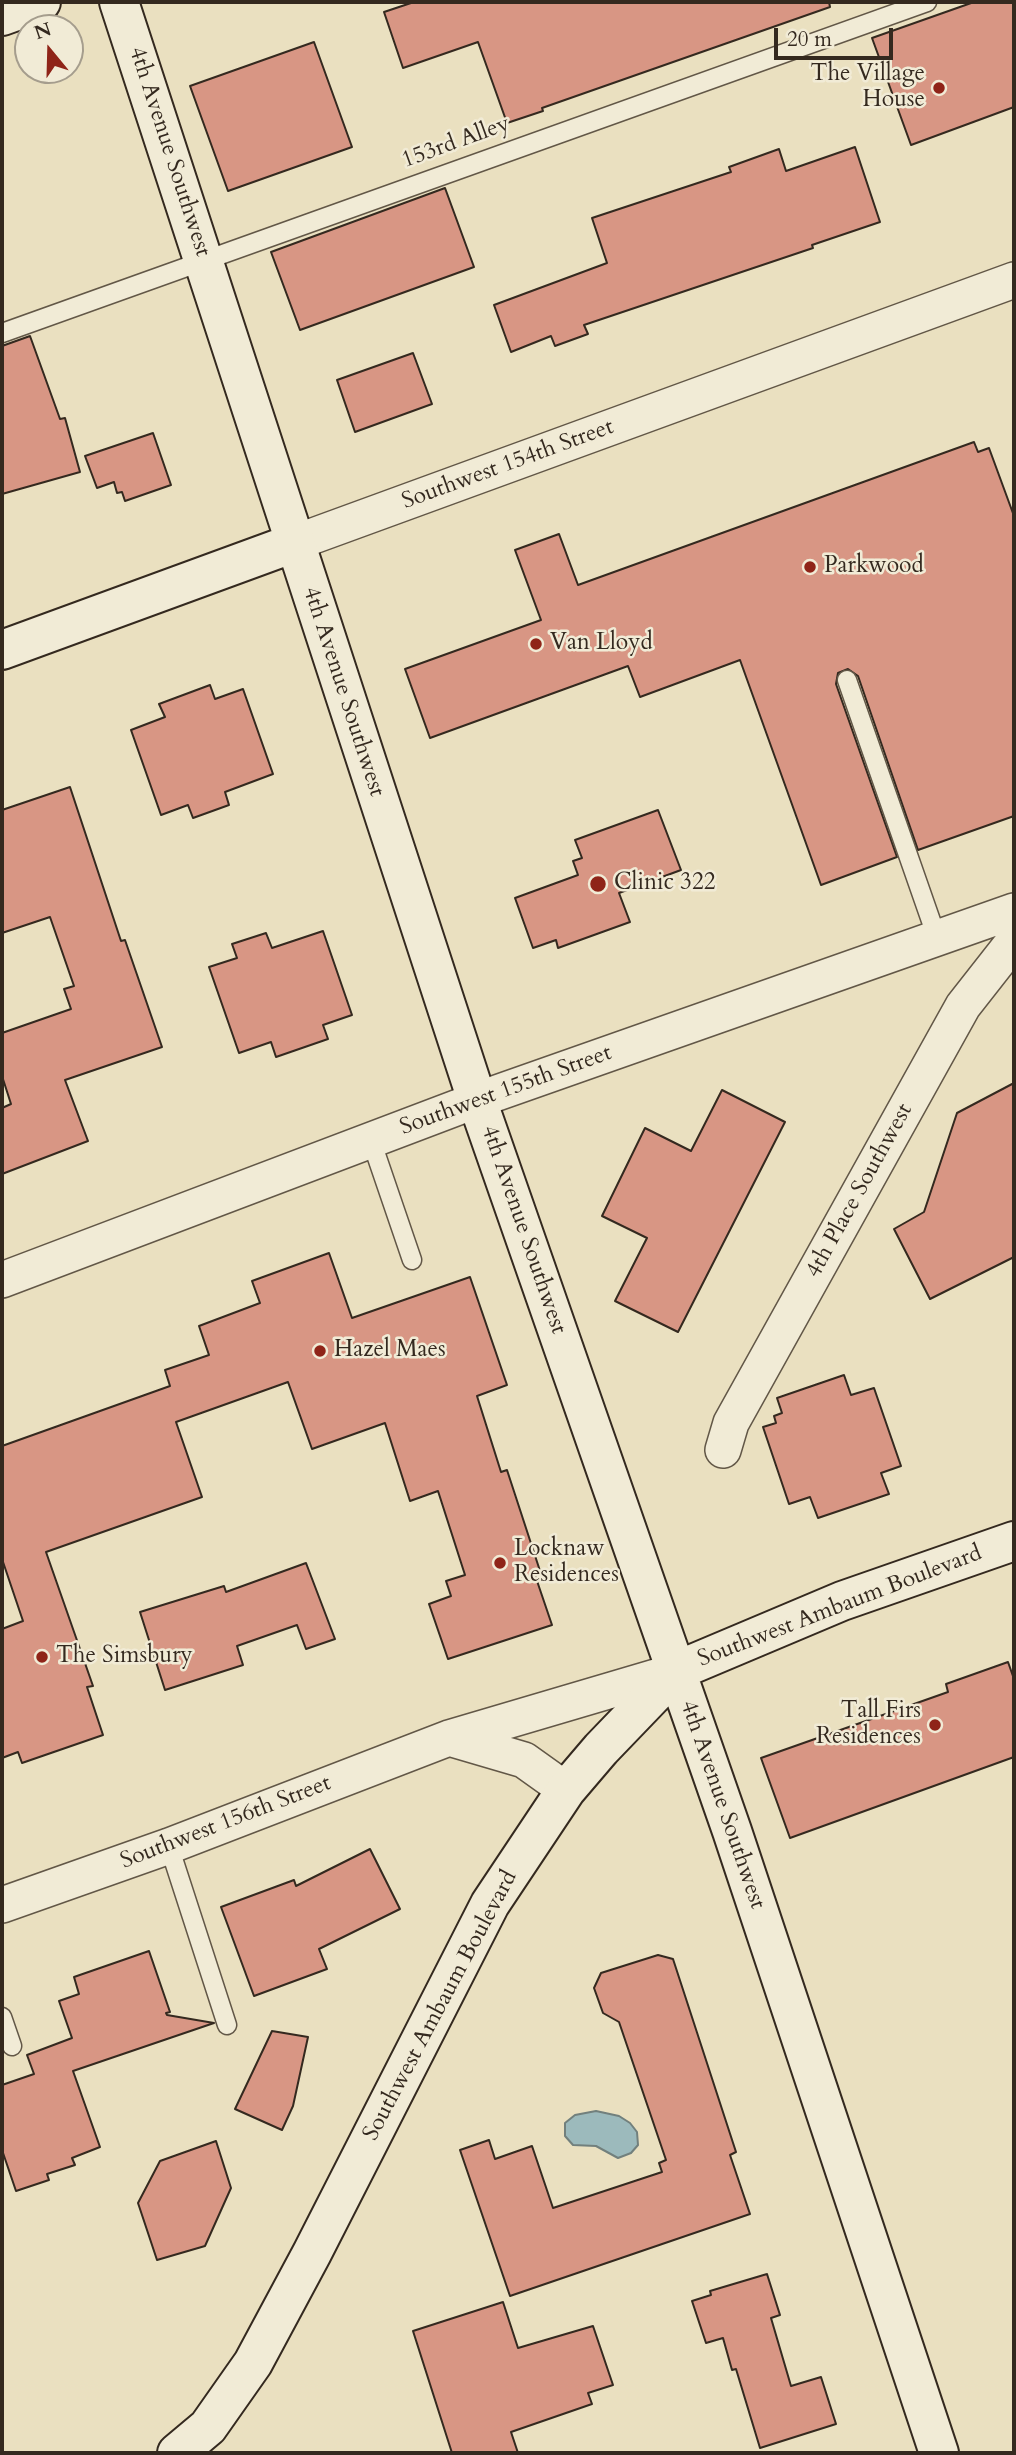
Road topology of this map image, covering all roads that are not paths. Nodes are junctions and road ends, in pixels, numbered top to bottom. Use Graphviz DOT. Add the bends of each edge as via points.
graph roads {
  1 [pos="41,2"];
  2 [pos="119,2"];
  3 [pos="927,2"];
  4 [pos="2,16"];
  5 [pos="205,259"];
  6 [pos="1014,280"];
  7 [pos="2,332"];
  8 [pos="294,542"];
  9 [pos="2,650"];
  10 [pos="847,680"];
  11 [pos="1014,911"];
  12 [pos="937,938"];
  13 [pos="1014,941"];
  14 [pos="477,1100"];
  15 [pos="371,1140"];
  16 [pos="412,1260"];
  17 [pos="2,1280"];
  18 [pos="723,1450"];
  19 [pos="1014,1541"];
  20 [pos="676,1671"];
  21 [pos="449,1738"];
  22 [pos="566,1790"];
  23 [pos="169,1846"];
  24 [pos="2,1905"];
  25 [pos="2,2018"];
  26 [pos="227,2025"];
  27 [pos="12,2046"];
  28 [pos="177,2453"];
  29 [pos="939,2453"];
  1 -- 4 [label="street"];
  2 -- 5 [label="street, 4th Avenue Southwest"];
  3 -- 5 [label="lane, 153rd Alley"];
  5 -- 7 [label="lane, 153rd Alley"];
  5 -- 8 [label="street, 4th Avenue Southwest"];
  6 -- 8 [label="street, Southwest 154th Street"];
  8 -- 9 [label="street, Southwest 154th Street"];
  8 -- 14 [label="street, 4th Avenue Southwest"];
  10 -- 12 [label="lane"];
  11 -- 12 [label="street, Southwest 155th Street"];
  12 -- 14 [label="street, Southwest 155th Street"];
  13 -- 18 [label="street, 4th Place Southwest" via="963,1006 731,1423"];
  14 -- 15 [label="street, Southwest 155th Street"];
  14 -- 20 [label="street, 4th Avenue Southwest"];
  15 -- 16 [label="lane"];
  15 -- 17 [label="street, Southwest 155th Street"];
  19 -- 20 [label="street, Southwest Ambaum Boulevard" via="842,1601"];
  20 -- 21 [label="street, Southwest 156th Street"];
  20 -- 22 [label="street, Southwest Ambaum Boulevard"];
  20 -- 29 [label="street, 4th Avenue Southwest"];
  21 -- 22 [label="street" via="524,1760"];
  21 -- 23 [label="street, Southwest 156th Street"];
  22 -- 28 [label="street, Southwest Ambaum Boulevard" via="490,1904 253,2363 208,2427"];
  23 -- 24 [label="street, Southwest 156th Street"];
  23 -- 26 [label="lane"];
  25 -- 27 [label="lane"];
}
